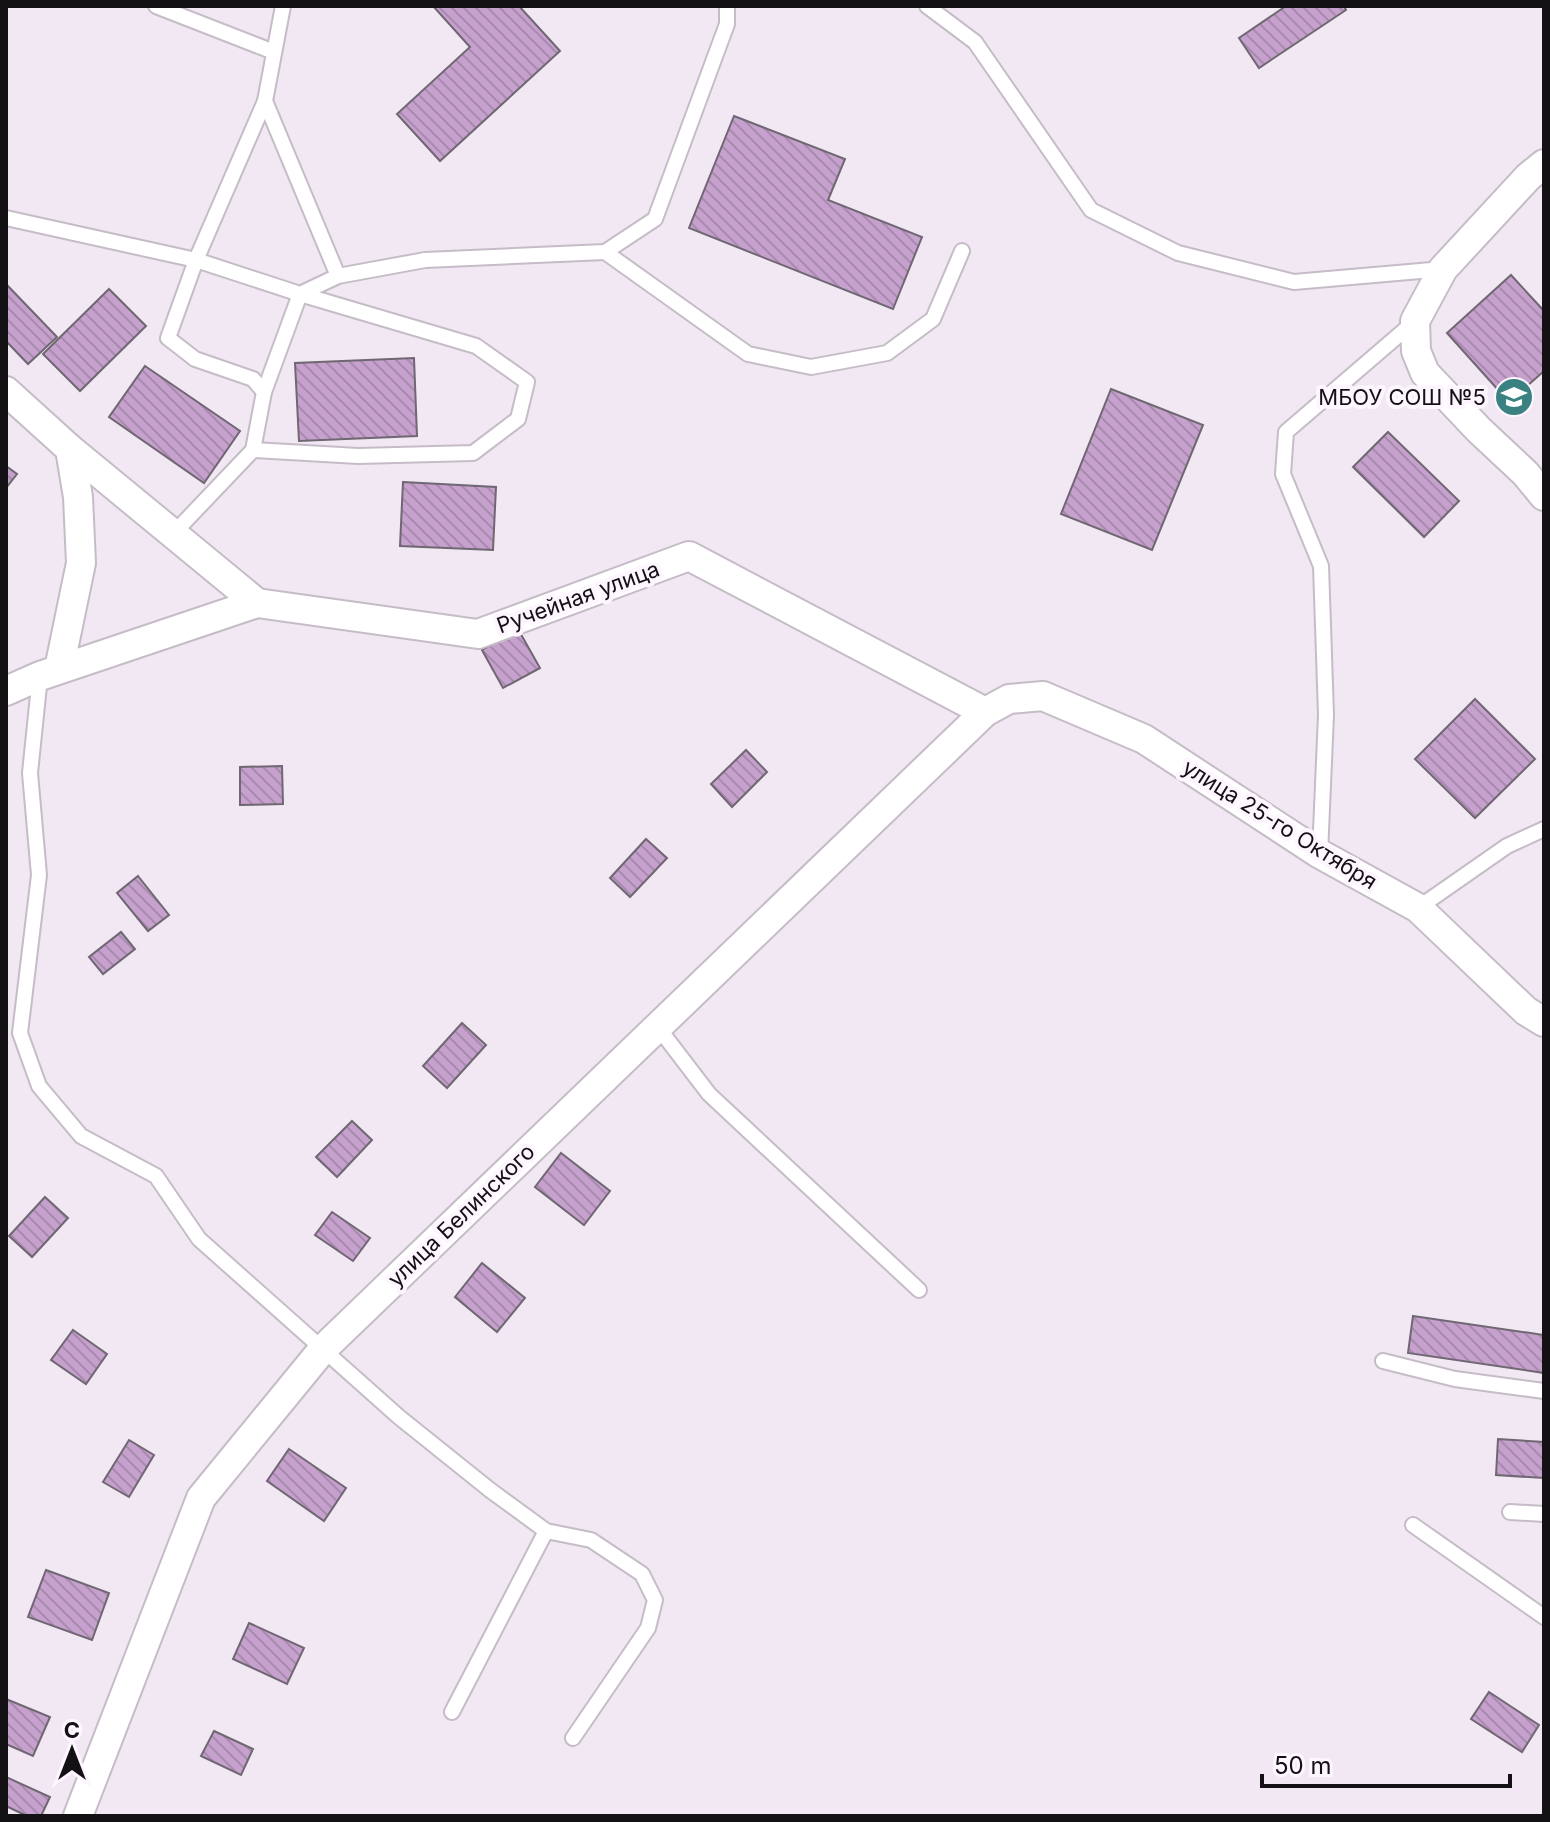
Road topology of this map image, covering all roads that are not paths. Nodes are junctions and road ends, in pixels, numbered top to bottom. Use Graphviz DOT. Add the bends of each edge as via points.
graph roads {
  1 [pos="156,6"];
  2 [pos="283,6"];
  3 [pos="727,6"];
  4 [pos="927,6"];
  5 [pos="274,52"];
  6 [pos="265,101"];
  7 [pos="1544,164"];
  8 [pos="6,218"];
  9 [pos="962,251"];
  10 [pos="605,252"];
  11 [pos="196,260"];
  12 [pos="1443,269"];
  13 [pos="338,276"];
  14 [pos="300,294"];
  15 [pos="1415,321"];
  16 [pos="6,391"];
  17 [pos="264,392"];
  18 [pos="70,449"];
  19 [pos="253,450"];
  20 [pos="1544,496"];
  21 [pos="173,534"];
  22 [pos="257,603"];
  23 [pos="49,673"];
  24 [pos="6,691"];
  25 [pos="985,712"];
  26 [pos="1544,829"];
  27 [pos="1320,854"];
  28 [pos="1418,908"];
  29 [pos="1544,1022"];
  30 [pos="657,1026"];
  31 [pos="919,1290"];
  32 [pos="323,1349"];
  33 [pos="1383,1361"];
  34 [pos="1544,1391"];
  35 [pos="1510,1512"];
  36 [pos="1544,1514"];
  37 [pos="1413,1525"];
  38 [pos="546,1531"];
  39 [pos="1544,1617"];
  40 [pos="452,1712"];
  41 [pos="573,1738"];
  42 [pos="78,1816"];
  1 -- 5 [label="lane"];
  2 -- 5 [label="lane"];
  3 -- 10 [label="lane" via="727,24 655,219"];
  4 -- 12 [label="lane" via="975,42 1091,210 1178,253 1294,282"];
  5 -- 6 [label="lane"];
  6 -- 11 [label="lane"];
  6 -- 13 [label="lane"];
  7 -- 12 [label="street"];
  8 -- 11 [label="lane"];
  9 -- 10 [label="lane" via="933,319 887,353 811,367 748,354"];
  10 -- 13 [label="lane" via="425,260"];
  11 -- 14 [label="lane"];
  11 -- 17 [label="lane" via="168,338 195,359 253,379"];
  12 -- 15 [label="street"];
  13 -- 14 [label="lane"];
  14 -- 17 [label="lane"];
  14 -- 19 [label="lane" via="476,346 527,382 518,419 473,453 358,456"];
  15 -- 20 [label="street" via="1416,351 1425,373"];
  15 -- 27 [label="lane" via="1286,432 1283,474 1321,566 1326,715"];
  16 -- 18 [label="street"];
  17 -- 19 [label="lane"];
  18 -- 21 [label="street"];
  18 -- 23 [label="street" via="81,563"];
  19 -- 21 [label="lane"];
  21 -- 22 [label="street"];
  22 -- 23 [label="street, Ручейная улица"];
  22 -- 25 [label="street, Ручейная улица" via="478,634 689,556"];
  23 -- 24 [label="street, Ручейная улица"];
  23 -- 32 [label="lane" via="30,773 39,875 20,1033 39,1086 81,1136 156,1176 199,1239"];
  25 -- 27 [label="street, улица 25-го Октября" via="1009,699 1043,696 1144,739"];
  25 -- 30 [label="street, улица Белинского"];
  26 -- 28 [label="lane" via="1507,846"];
  27 -- 28 [label="street, улица 25-го Октября"];
  28 -- 29 [label="street, улица 25-го Октября"];
  30 -- 31 [label="lane" via="709,1094"];
  30 -- 32 [label="street, улица Белинского"];
  32 -- 38 [label="lane" via="399,1417"];
  32 -- 42 [label="street, улица Белинского" via="201,1498"];
  33 -- 34 [label="lane" via="1455,1379"];
  35 -- 36 [label="lane"];
  37 -- 39 [label="lane"];
  38 -- 40 [label="lane"];
  38 -- 41 [label="lane" via="591,1540 642,1574 655,1600 648,1628"];
}
